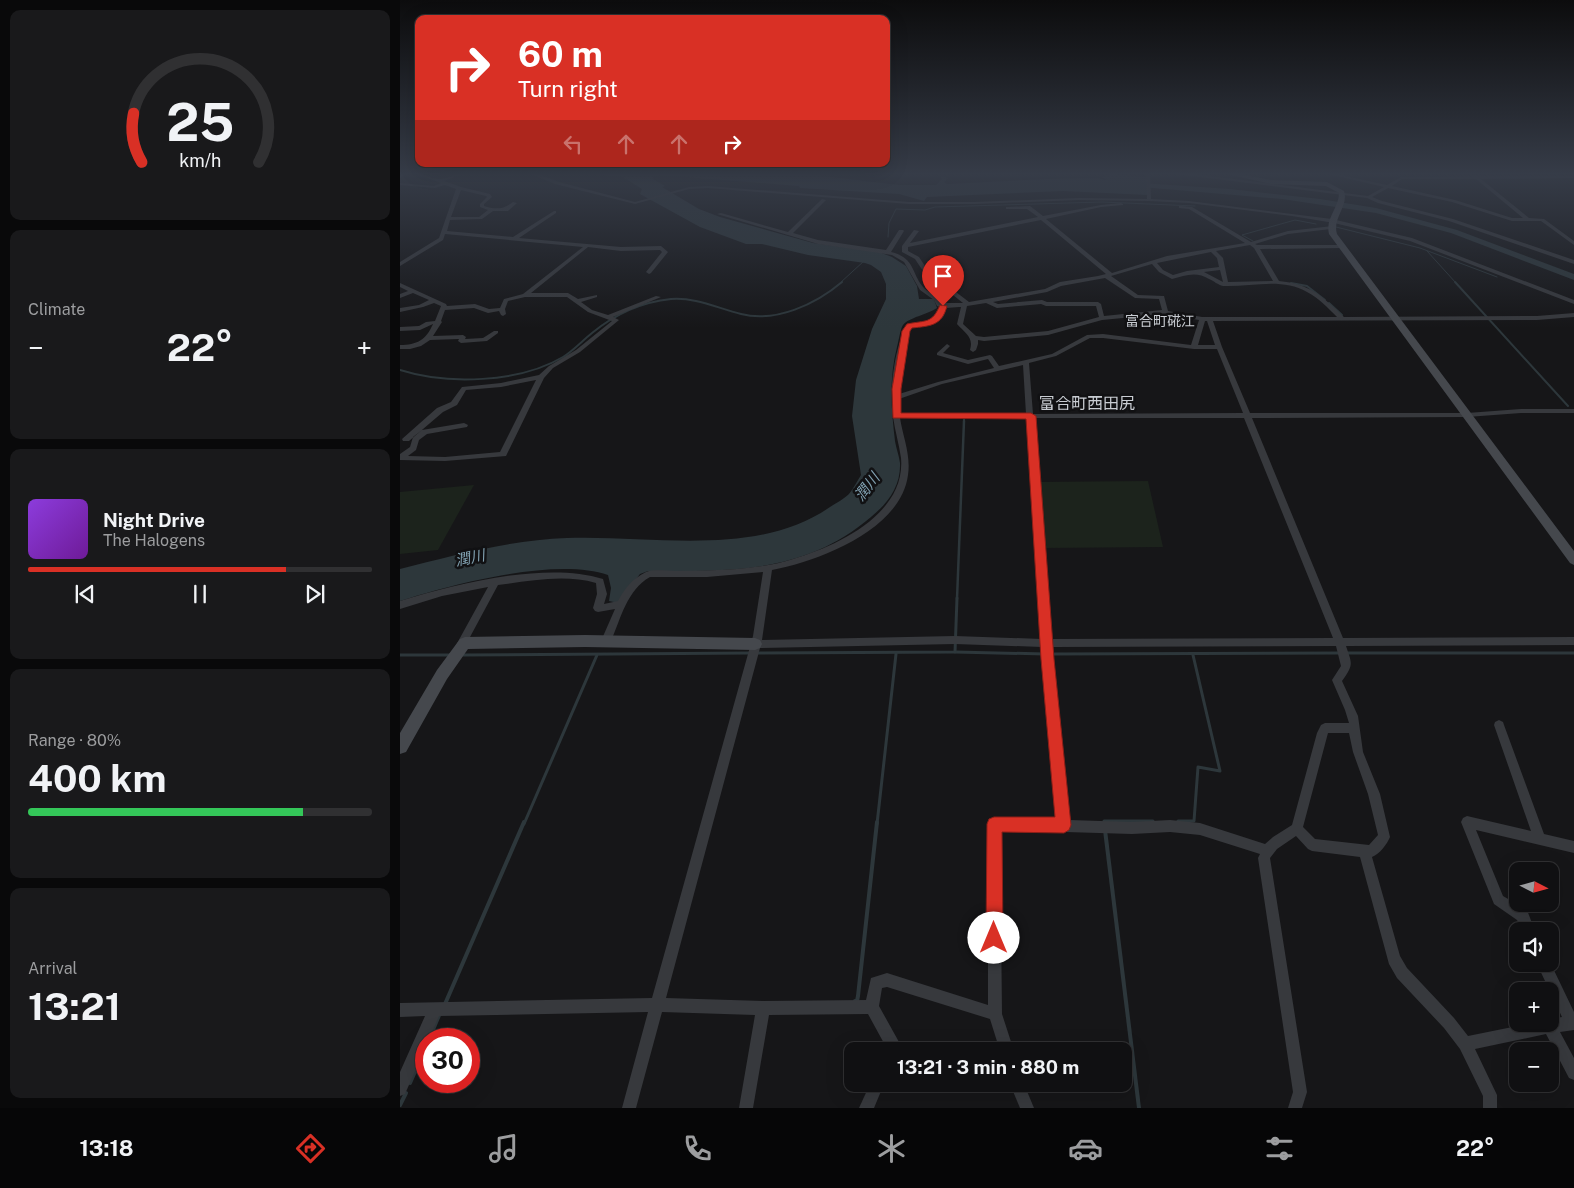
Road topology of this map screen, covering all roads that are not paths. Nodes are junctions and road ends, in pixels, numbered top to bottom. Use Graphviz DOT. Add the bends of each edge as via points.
graph roads {
  1 [pos="446,225"];
  2 [pos="535,225"];
  3 [pos="756,225"];
  4 [pos="799,225"];
  5 [pos="1008,225"];
  6 [pos="1049,225"];
  7 [pos="1217,225"];
  8 [pos="1324,225"];
  9 [pos="1332,225"];
  10 [pos="1340,225"];
  11 [pos="1465,225"];
  12 [pos="1549,225"];
  13 [pos="901,231"];
  14 [pos="916,231"];
  15 [pos="444,232"];
  16 [pos="789,234"];
  17 [pos="514,239"];
  18 [pos="1574,243"];
  19 [pos="1248,244"];
  20 [pos="587,246"];
  21 [pos="905,246"];
  22 [pos="1342,246"];
  23 [pos="1256,247"];
  24 [pos="1212,250"];
  25 [pos="888,252"];
  26 [pos="1154,262"];
  27 [pos="1574,262"];
  28 [pos="400,264"];
  29 [pos="1223,268"];
  30 [pos="649,272"];
  31 [pos="1196,272"];
  32 [pos="1107,274"];
  33 [pos="1277,283"];
  34 [pos="1226,284"];
  35 [pos="400,286"];
  36 [pos="414,291"];
  37 [pos="525,295"];
  38 [pos="400,296"];
  39 [pos="595,296"];
  40 [pos="658,297"];
  41 [pos="435,300"];
  42 [pos="984,300"];
  43 [pos="578,301"];
  44 [pos="964,304"];
  45 [pos="1571,304"];
  46 [pos="945,306"];
  47 [pos="443,308"];
  48 [pos="400,310"];
  49 [pos="1165,312"];
  50 [pos="1574,313"];
  51 [pos="612,315"];
  52 [pos="1102,318"];
  53 [pos="1205,318"];
  54 [pos="1342,318"];
  55 [pos="1395,318"];
  56 [pos="439,322"];
  57 [pos="400,329"];
  58 [pos="496,332"];
  59 [pos="430,338"];
  60 [pos="974,338"];
  61 [pos="947,346"];
  62 [pos="400,347"];
  63 [pos="1194,347"];
  64 [pos="1219,347"];
  65 [pos="973,350"];
  66 [pos="1026,362"];
  67 [pos="997,368"];
  68 [pos="541,377"];
  69 [pos="895,398"];
  70 [pos="1574,411"];
  71 [pos="1467,415"];
  72 [pos="896,416"];
  73 [pos="956,416"];
  74 [pos="971,416"];
  75 [pos="1031,416"];
  76 [pos="1248,416"];
  77 [pos="464,425"];
  78 [pos="403,439"];
  79 [pos="416,439"];
  80 [pos="400,458"];
  81 [pos="1574,560"];
  82 [pos="768,569"];
  83 [pos="495,582"];
  84 [pos="400,605"];
  85 [pos="619,605"];
  86 [pos="601,641"];
  87 [pos="1574,641"];
  88 [pos="1340,644"];
  89 [pos="1047,645"];
  90 [pos="754,651"];
  91 [pos="455,655"];
  92 [pos="1499,724"];
  93 [pos="1354,728"];
  94 [pos="400,747"];
  95 [pos="1064,825"];
  96 [pos="1297,829"];
  97 [pos="1540,839"];
  98 [pos="1574,847"];
  99 [pos="1266,850"];
  100 [pos="1365,852"];
  101 [pos="1525,922"];
  102 [pos="1548,972"];
  103 [pos="656,1005"];
  104 [pos="872,1007"];
  105 [pos="763,1008"];
  106 [pos="400,1010"];
  107 [pos="435,1010"];
  108 [pos="995,1014"];
  109 [pos="1573,1023"];
  110 [pos="1559,1025"];
  111 [pos="1522,1032"];
  112 [pos="1553,1032"];
  113 [pos="891,1042"];
  114 [pos="1004,1042"];
  115 [pos="1466,1044"];
  116 [pos="1574,1073"];
  117 [pos="400,1089"];
  118 [pos="873,1092"];
  119 [pos="1020,1092"];
  120 [pos="629,1108"];
  121 [pos="746,1108"];
  122 [pos="866,1108"];
  123 [pos="1027,1108"];
  124 [pos="1296,1108"];
  125 [pos="1490,1108"];
  1 -- 15 [label="street"];
  2 -- 17 [label="street"];
  3 -- 16 [label="street"];
  4 -- 16 [label="street"];
  5 -- 21 [label="street"];
  6 -- 32 [label="street"];
  7 -- 19 [label="street"];
  8 -- 19 [label="street"];
  9 -- 22 [label="street" via="1333,234"];
  10 -- 45 [label="street" via="1412,240"];
  11 -- 27 [label="street"];
  12 -- 18 [label="street"];
  13 -- 25 [label="street"];
  14 -- 21 [label="street"];
  15 -- 17 [label="street"];
  15 -- 28 [label="street" via="440,241"];
  16 -- 25 [label="street" via="818,242"];
  17 -- 20 [label="street"];
  19 -- 23 [label="street"];
  19 -- 24 [label="street"];
  20 -- 30 [label="street" via="661,248 665,252"];
  20 -- 37 [label="street"];
  21 -- 44 [label="street" via="905,252 917,258 935,285 950,290"];
  22 -- 23 [label="street"];
  22 -- 55 [label="street"];
  23 -- 33 [label="street"];
  24 -- 26 [label="street"];
  24 -- 29 [label="street" via="1220,258"];
  25 -- 46 [label="street" via="906,261 922,289 937,299 939,305"];
  26 -- 31 [label="street" via="1161,271 1172,276 1192,270"];
  26 -- 32 [label="street"];
  29 -- 31 [label="street"];
  29 -- 34 [label="street"];
  31 -- 34 [label="street"];
  32 -- 42 [label="street" via="1074,280 1047,290"];
  32 -- 49 [label="street" via="1137,297 1162,297"];
  33 -- 34 [label="street"];
  33 -- 54 [label="street" via="1304,287"];
  35 -- 36 [label="street"];
  36 -- 38 [label="street"];
  36 -- 41 [label="street"];
  37 -- 43 [label="street" via="563,294"];
  37 -- 47 [label="street" via="506,300 503,312 476,306"];
  39 -- 43 [label="street"];
  40 -- 51 [label="street"];
  41 -- 47 [label="street" via="443,304"];
  41 -- 48 [label="street"];
  42 -- 44 [label="street"];
  42 -- 52 [label="street" via="998,306 1042,302 1098,304"];
  43 -- 51 [label="street" via="590,311"];
  44 -- 46 [label="street"];
  44 -- 60 [label="street" via="960,324"];
  45 -- 50 [label="street"];
  46 -- 69 [label="street" via="940,316 929,324 910,326 906,331"];
  47 -- 56 [label="street"];
  49 -- 52 [label="street"];
  49 -- 53 [label="street"];
  50 -- 55 [label="street" via="1537,318"];
  51 -- 68 [label="street" via="578,351"];
  52 -- 60 [label="street" via="1048,333"];
  53 -- 54 [label="street"];
  53 -- 63 [label="street"];
  53 -- 64 [label="street"];
  54 -- 55 [label="street"];
  55 -- 71 [label="street"];
  56 -- 57 [label="street"];
  56 -- 59 [label="street"];
  58 -- 59 [label="street" via="485,340"];
  59 -- 62 [label="street" via="415,347"];
  60 -- 65 [label="street"];
  61 -- 67 [label="street" via="939,354 968,362 990,357"];
  63 -- 64 [label="street"];
  63 -- 66 [label="street" via="1089,336 1054,355"];
  64 -- 76 [label="street"];
  66 -- 67 [label="street"];
  66 -- 75 [label="street"];
  67 -- 69 [label="street"];
  68 -- 78 [label="street" via="464,388 454,403"];
  68 -- 80 [label="street" via="503,454 445,459"];
  69 -- 72 [label="street"];
  70 -- 71 [label="street"];
  71 -- 76 [label="street"];
  71 -- 81 [label="street"];
  72 -- 73 [label="street"];
  72 -- 82 [label="street" via="905,468 903,482 891,505 876,521 842,544 800,561"];
  73 -- 74 [label="street"];
  74 -- 75 [label="street"];
  75 -- 76 [label="street"];
  75 -- 89 [label="street"];
  76 -- 88 [label="street"];
  77 -- 79 [label="street" via="428,430"];
  78 -- 79 [label="street"];
  79 -- 80 [label="street" via="413,448"];
  82 -- 85 [label="street" via="718,574 649,574 641,576"];
  82 -- 90 [label="street"];
  83 -- 84 [label="street" via="442,592"];
  83 -- 85 [label="street" via="588,576 600,581 602,594 598,608"];
  83 -- 91 [label="street"];
  85 -- 86 [label="street" via="617,617"];
  86 -- 90 [label="street"];
  86 -- 91 [label="street" via="470,643 462,645"];
  87 -- 88 [label="street"];
  88 -- 89 [label="street"];
  88 -- 93 [label="street" via="1346,667 1337,680 1351,710"];
  89 -- 90 [label="street" via="950,640"];
  89 -- 95 [label="street"];
  90 -- 103 [label="street"];
  91 -- 94 [label="street"];
  92 -- 97 [label="street"];
  93 -- 96 [label="street" via="1325,728 1322,733"];
  93 -- 100 [label="street" via="1385,835 1372,851"];
  95 -- 99 [label="street" via="1200,829"];
  95 -- 108 [label="street" via="994,824"];
  96 -- 99 [label="street"];
  96 -- 100 [label="street" via="1312,845"];
  97 -- 98 [label="street"];
  97 -- 101 [label="street" via="1467,822 1498,900 1522,915"];
  99 -- 124 [label="street" via="1264,858 1300,1092"];
  100 -- 115 [label="street" via="1394,959 1402,974"];
  102 -- 109 [label="street"];
  103 -- 105 [label="street"];
  103 -- 107 [label="street"];
  103 -- 120 [label="street"];
  104 -- 105 [label="street"];
  104 -- 108 [label="street" via="876,983 887,980"];
  104 -- 113 [label="street"];
  105 -- 121 [label="street"];
  106 -- 107 [label="street"];
  107 -- 117 [label="street"];
  108 -- 114 [label="street"];
  109 -- 110 [label="street"];
  111 -- 115 [label="street"];
  112 -- 116 [label="street"];
  115 -- 125 [label="street" via="1490,1095"];
  118 -- 122 [label="street"];
  119 -- 123 [label="street"];
}
